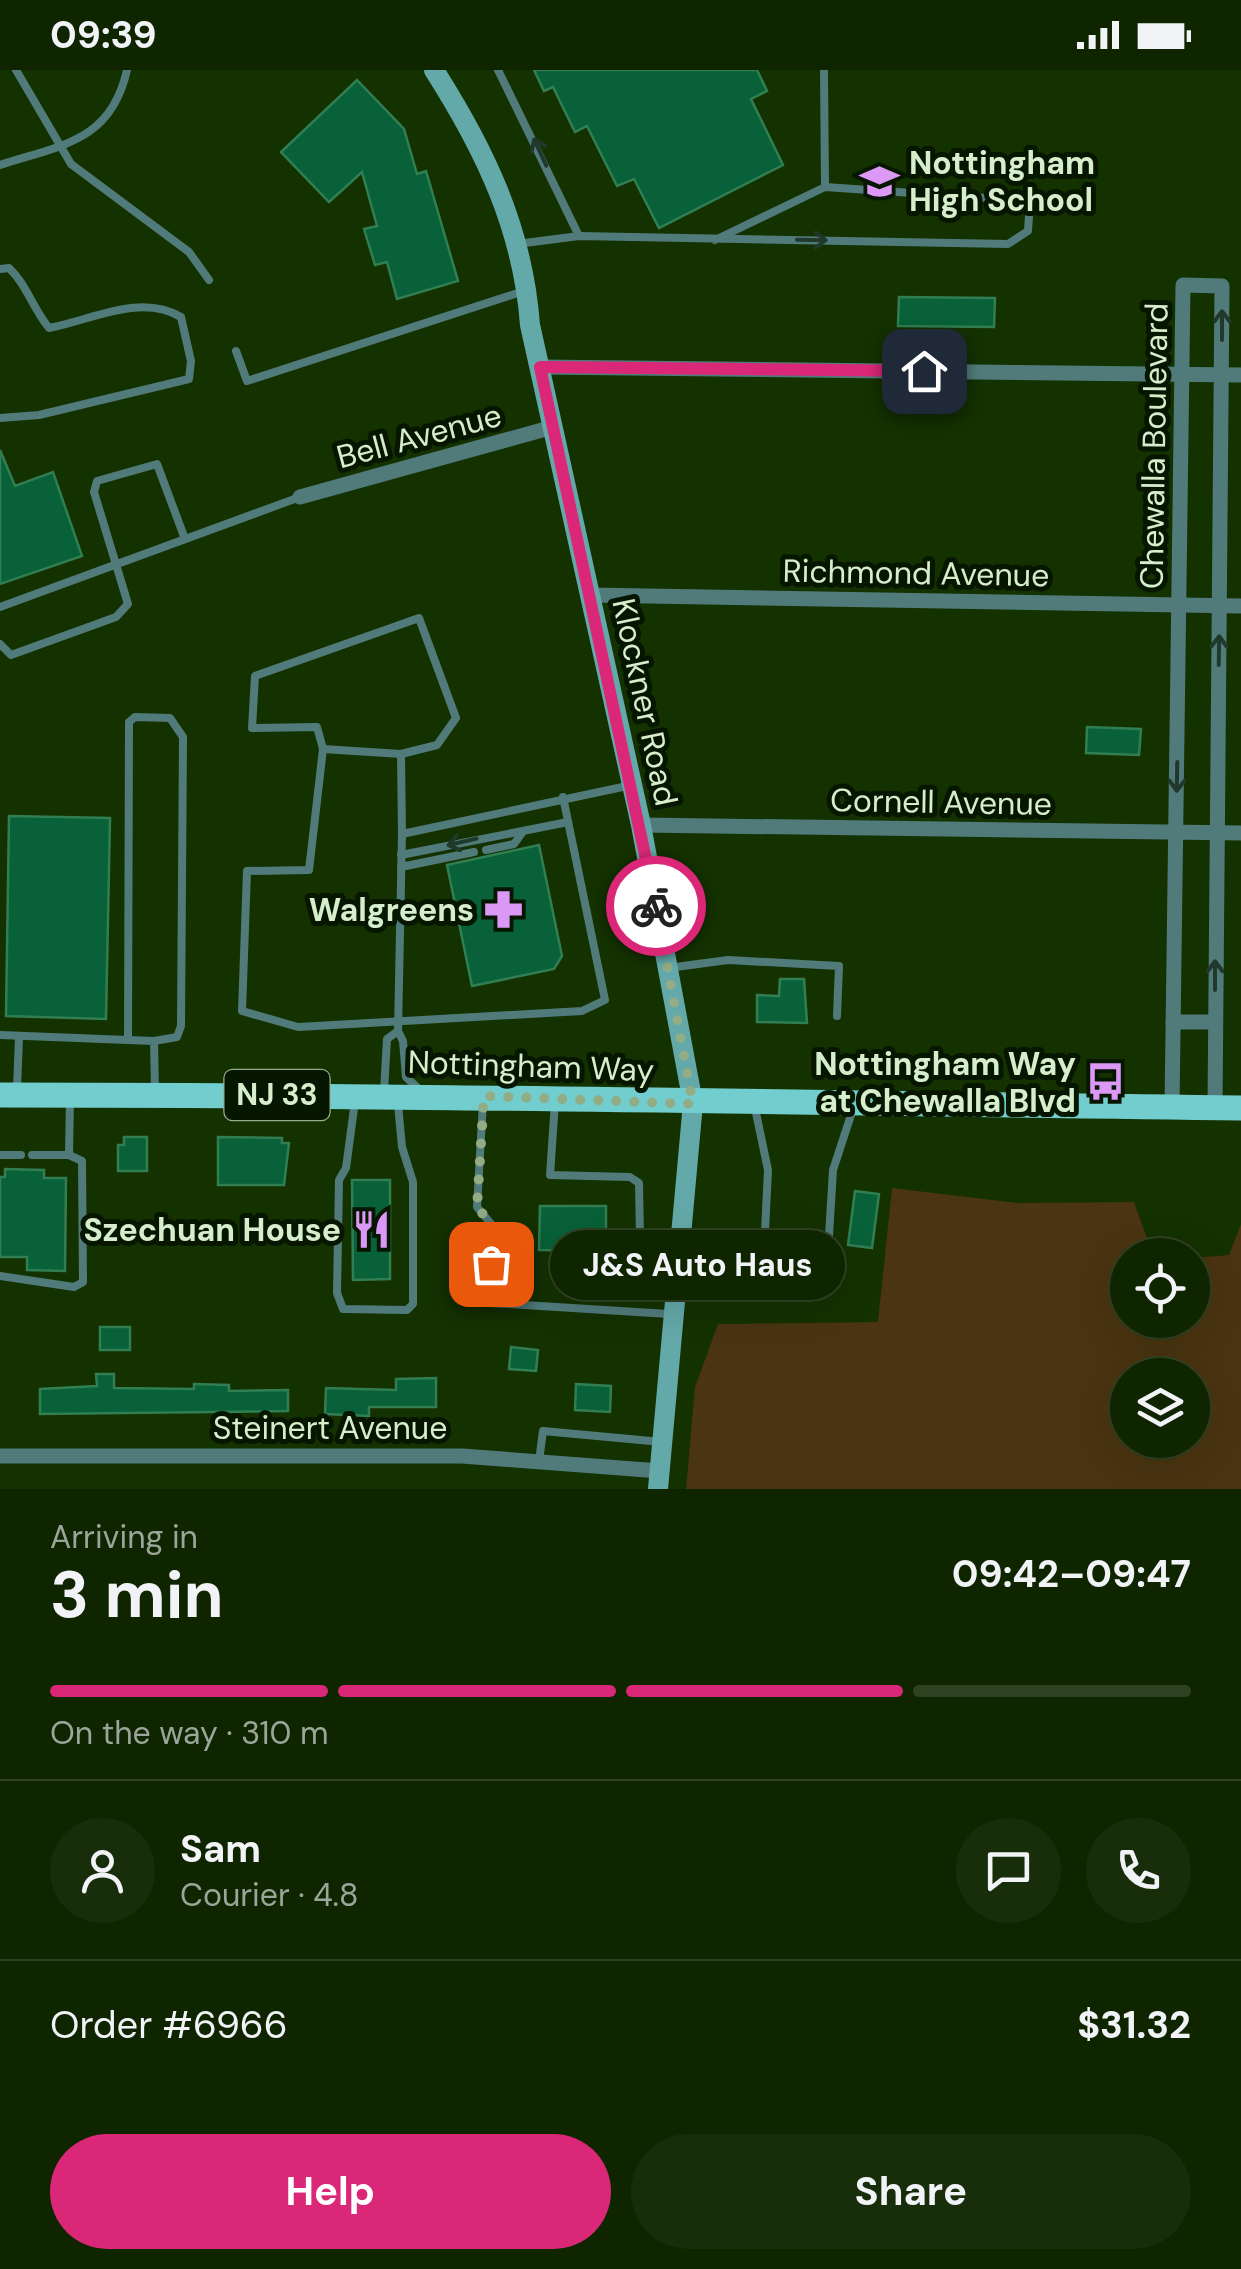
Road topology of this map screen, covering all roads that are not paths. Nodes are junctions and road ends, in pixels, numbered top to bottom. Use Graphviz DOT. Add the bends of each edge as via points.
graph roads {
  1 [pos="16,70"];
  2 [pos="128,70"];
  3 [pos="434,70"];
  4 [pos="498,70"];
  5 [pos="824,70"];
  6 [pos="60,146"];
  7 [pos="0,165"];
  8 [pos="825,187"];
  9 [pos="579,236"];
  10 [pos="714,240"];
  11 [pos="517,244"];
  12 [pos="0,268"];
  13 [pos="209,280"];
  14 [pos="528,290"];
  15 [pos="236,351"];
  16 [pos="540,367"];
  17 [pos="1182,374"];
  18 [pos="1222,375"];
  19 [pos="1241,375"];
  20 [pos="0,418"];
  21 [pos="553,427"];
  22 [pos="300,498"];
  23 [pos="185,538"];
  24 [pos="116,566"];
  25 [pos="590,595"];
  26 [pos="1179,606"];
  27 [pos="1220,606"];
  28 [pos="1241,606"];
  29 [pos="0,607"];
  30 [pos="0,644"];
  31 [pos="324,749"];
  32 [pos="401,754"];
  33 [pos="632,786"];
  34 [pos="563,797"];
  35 [pos="568,822"];
  36 [pos="641,825"];
  37 [pos="1176,832"];
  38 [pos="1216,832"];
  39 [pos="522,833"];
  40 [pos="1241,833"];
  41 [pos="402,834"];
  42 [pos="486,850"];
  43 [pos="474,852"];
  44 [pos="402,855"];
  45 [pos="402,867"];
  46 [pos="668,968"];
  47 [pos="837,1016"];
  48 [pos="1174,1022"];
  49 [pos="1215,1022"];
  50 [pos="399,1026"];
  51 [pos="0,1036"];
  52 [pos="19,1036"];
  53 [pos="128,1040"];
  54 [pos="154,1041"];
  55 [pos="8,1094"];
  56 [pos="70,1094"];
  57 [pos="155,1095"];
  58 [pos="356,1095"];
  59 [pos="390,1095"];
  60 [pos="425,1095"];
  61 [pos="484,1096"];
  62 [pos="555,1098"];
  63 [pos="693,1104"];
  64 [pos="754,1104"];
  65 [pos="855,1104"];
  66 [pos="1172,1107"];
  67 [pos="1214,1107"];
  68 [pos="1241,1108"];
  69 [pos="0,1155"];
  70 [pos="21,1155"];
  71 [pos="32,1155"];
  72 [pos="68,1155"];
  73 [pos="681,1241"];
  74 [pos="678,1263"];
  75 [pos="763,1272"];
  76 [pos="0,1276"];
  77 [pos="674,1315"];
  78 [pos="662,1442"];
  79 [pos="0,1456"];
  80 [pos="540,1461"];
  81 [pos="659,1480"];
  1 -- 6 [label="lane"];
  2 -- 6 [label="lane" via="111,112 80,142"];
  3 -- 11 [label="main road, Klockner Road" via="488,161"];
  9 -- 4 [label="lane, one-way"];
  5 -- 8 [label="lane"];
  6 -- 7 [label="lane"];
  6 -- 13 [label="lane" via="91,183 189,252"];
  8 -- 10 [label="lane"];
  10 -- 8 [label="lane, one-way" via="1008,244 1028,231 1030,201"];
  9 -- 10 [label="lane"];
  9 -- 11 [label="lane"];
  11 -- 14 [label="main road, Klockner Road"];
  12 -- 20 [label="lane" via="20,278 49,328 136,306 164,307 181,318 191,361 189,378 39,415"];
  14 -- 15 [label="lane" via="247,381"];
  14 -- 16 [label="main road, Klockner Road"];
  16 -- 17 [label="street"];
  16 -- 21 [label="main road, Klockner Road"];
  17 -- 18 [label="street"];
  18 -- 17 [label="street, Chewalla Boulevard, one-way" via="1222,286 1183,285"];
  17 -- 26 [label="street, Chewalla Boulevard"];
  18 -- 19 [label="street"];
  18 -- 27 [label="street, Chewalla Boulevard"];
  21 -- 22 [label="street, Bell Avenue"];
  21 -- 25 [label="main road, Klockner Road"];
  22 -- 23 [label="lane"];
  23 -- 24 [label="lane"];
  23 -- 24 [label="lane" via="157,464 98,481 94,492"];
  24 -- 29 [label="lane"];
  24 -- 30 [label="lane" via="128,604 116,618 11,654"];
  25 -- 26 [label="street, Richmond Avenue"];
  25 -- 33 [label="main road, Klockner Road"];
  26 -- 27 [label="street, Richmond Avenue"];
  26 -- 37 [label="street, Chewalla Boulevard, one-way"];
  27 -- 28 [label="street, Richmond Avenue"];
  38 -- 27 [label="street, Chewalla Boulevard, one-way"];
  31 -- 32 [label="lane"];
  31 -- 32 [label="lane" via="316,727 252,728 256,676 419,618 456,718 437,744"];
  31 -- 50 [label="lane" via="309,870 247,871 242,1012 298,1027"];
  32 -- 41 [label="lane"];
  33 -- 34 [label="lane"];
  33 -- 36 [label="main road, Klockner Road"];
  34 -- 35 [label="lane"];
  34 -- 41 [label="lane"];
  35 -- 39 [label="lane"];
  35 -- 50 [label="lane" via="605,1000 582,1011"];
  36 -- 37 [label="street, Cornell Avenue"];
  36 -- 46 [label="main road, Klockner Road"];
  37 -- 38 [label="street, Cornell Avenue"];
  37 -- 48 [label="street, Chewalla Boulevard"];
  38 -- 40 [label="street, Cornell Avenue"];
  49 -- 38 [label="street, Chewalla Boulevard, one-way"];
  39 -- 42 [label="lane" via="514,844"];
  39 -- 44 [label="lane, one-way"];
  41 -- 44 [label="lane"];
  43 -- 45 [label="lane"];
  44 -- 45 [label="lane"];
  45 -- 50 [label="lane"];
  46 -- 47 [label="lane" via="728,960 840,966"];
  46 -- 63 [label="main road, Klockner Road"];
  48 -- 49 [label="street"];
  48 -- 66 [label="street, Chewalla Boulevard"];
  49 -- 67 [label="street, Chewalla Boulevard"];
  50 -- 59 [label="lane" via="387,1039"];
  50 -- 60 [label="lane" via="406,1077"];
  51 -- 52 [label="lane"];
  52 -- 53 [label="lane"];
  52 -- 55 [label="lane"];
  53 -- 54 [label="lane"];
  53 -- 54 [label="lane" via="129,722 154,716 170,718 183,737 181,1026 177,1038"];
  54 -- 57 [label="lane"];
  55 -- 56 [label="main road, Nottingham Way / NJ 33"];
  56 -- 57 [label="main road, Nottingham Way / NJ 33"];
  56 -- 72 [label="lane"];
  57 -- 58 [label="main road, Nottingham Way / NJ 33"];
  58 -- 59 [label="main road, Nottingham Way / NJ 33"];
  58 -- 59 [label="lane" via="339,1180 337,1293 343,1310 407,1310 413,1304 413,1182"];
  59 -- 60 [label="main road, Nottingham Way / NJ 33"];
  60 -- 61 [label="main road, Nottingham Way / NJ 33"];
  61 -- 62 [label="main road, Nottingham Way / NJ 33"];
  61 -- 77 [label="lane" via="477,1207 492,1225 491,1303"];
  62 -- 63 [label="main road, Nottingham Way / NJ 33"];
  62 -- 73 [label="lane" via="550,1176 630,1178 642,1192 640,1238"];
  63 -- 64 [label="main road, Nottingham Way / NJ 33"];
  63 -- 73 [label="main road, Klockner Road"];
  64 -- 65 [label="main road, Nottingham Way / NJ 33"];
  64 -- 75 [label="lane" via="768,1170"];
  65 -- 66 [label="main road, Nottingham Way / NJ 33"];
  65 -- 75 [label="lane" via="833,1170 827,1268 823,1274"];
  66 -- 67 [label="main road, Nottingham Way / NJ 33"];
  67 -- 68 [label="main road, Nottingham Way / NJ 33"];
  69 -- 70 [label="lane"];
  71 -- 72 [label="lane"];
  72 -- 76 [label="lane" via="82,1161 83,1282 74,1287"];
  73 -- 74 [label="main road, Klockner Road"];
  74 -- 75 [label="lane"];
  74 -- 77 [label="main road, Klockner Road"];
  77 -- 78 [label="main road, Klockner Road"];
  78 -- 80 [label="lane" via="543,1430"];
  78 -- 81 [label="main road, Klockner Road"];
  79 -- 80 [label="street, Steinert Avenue"];
  80 -- 81 [label="street, Steinert Avenue"];
}
